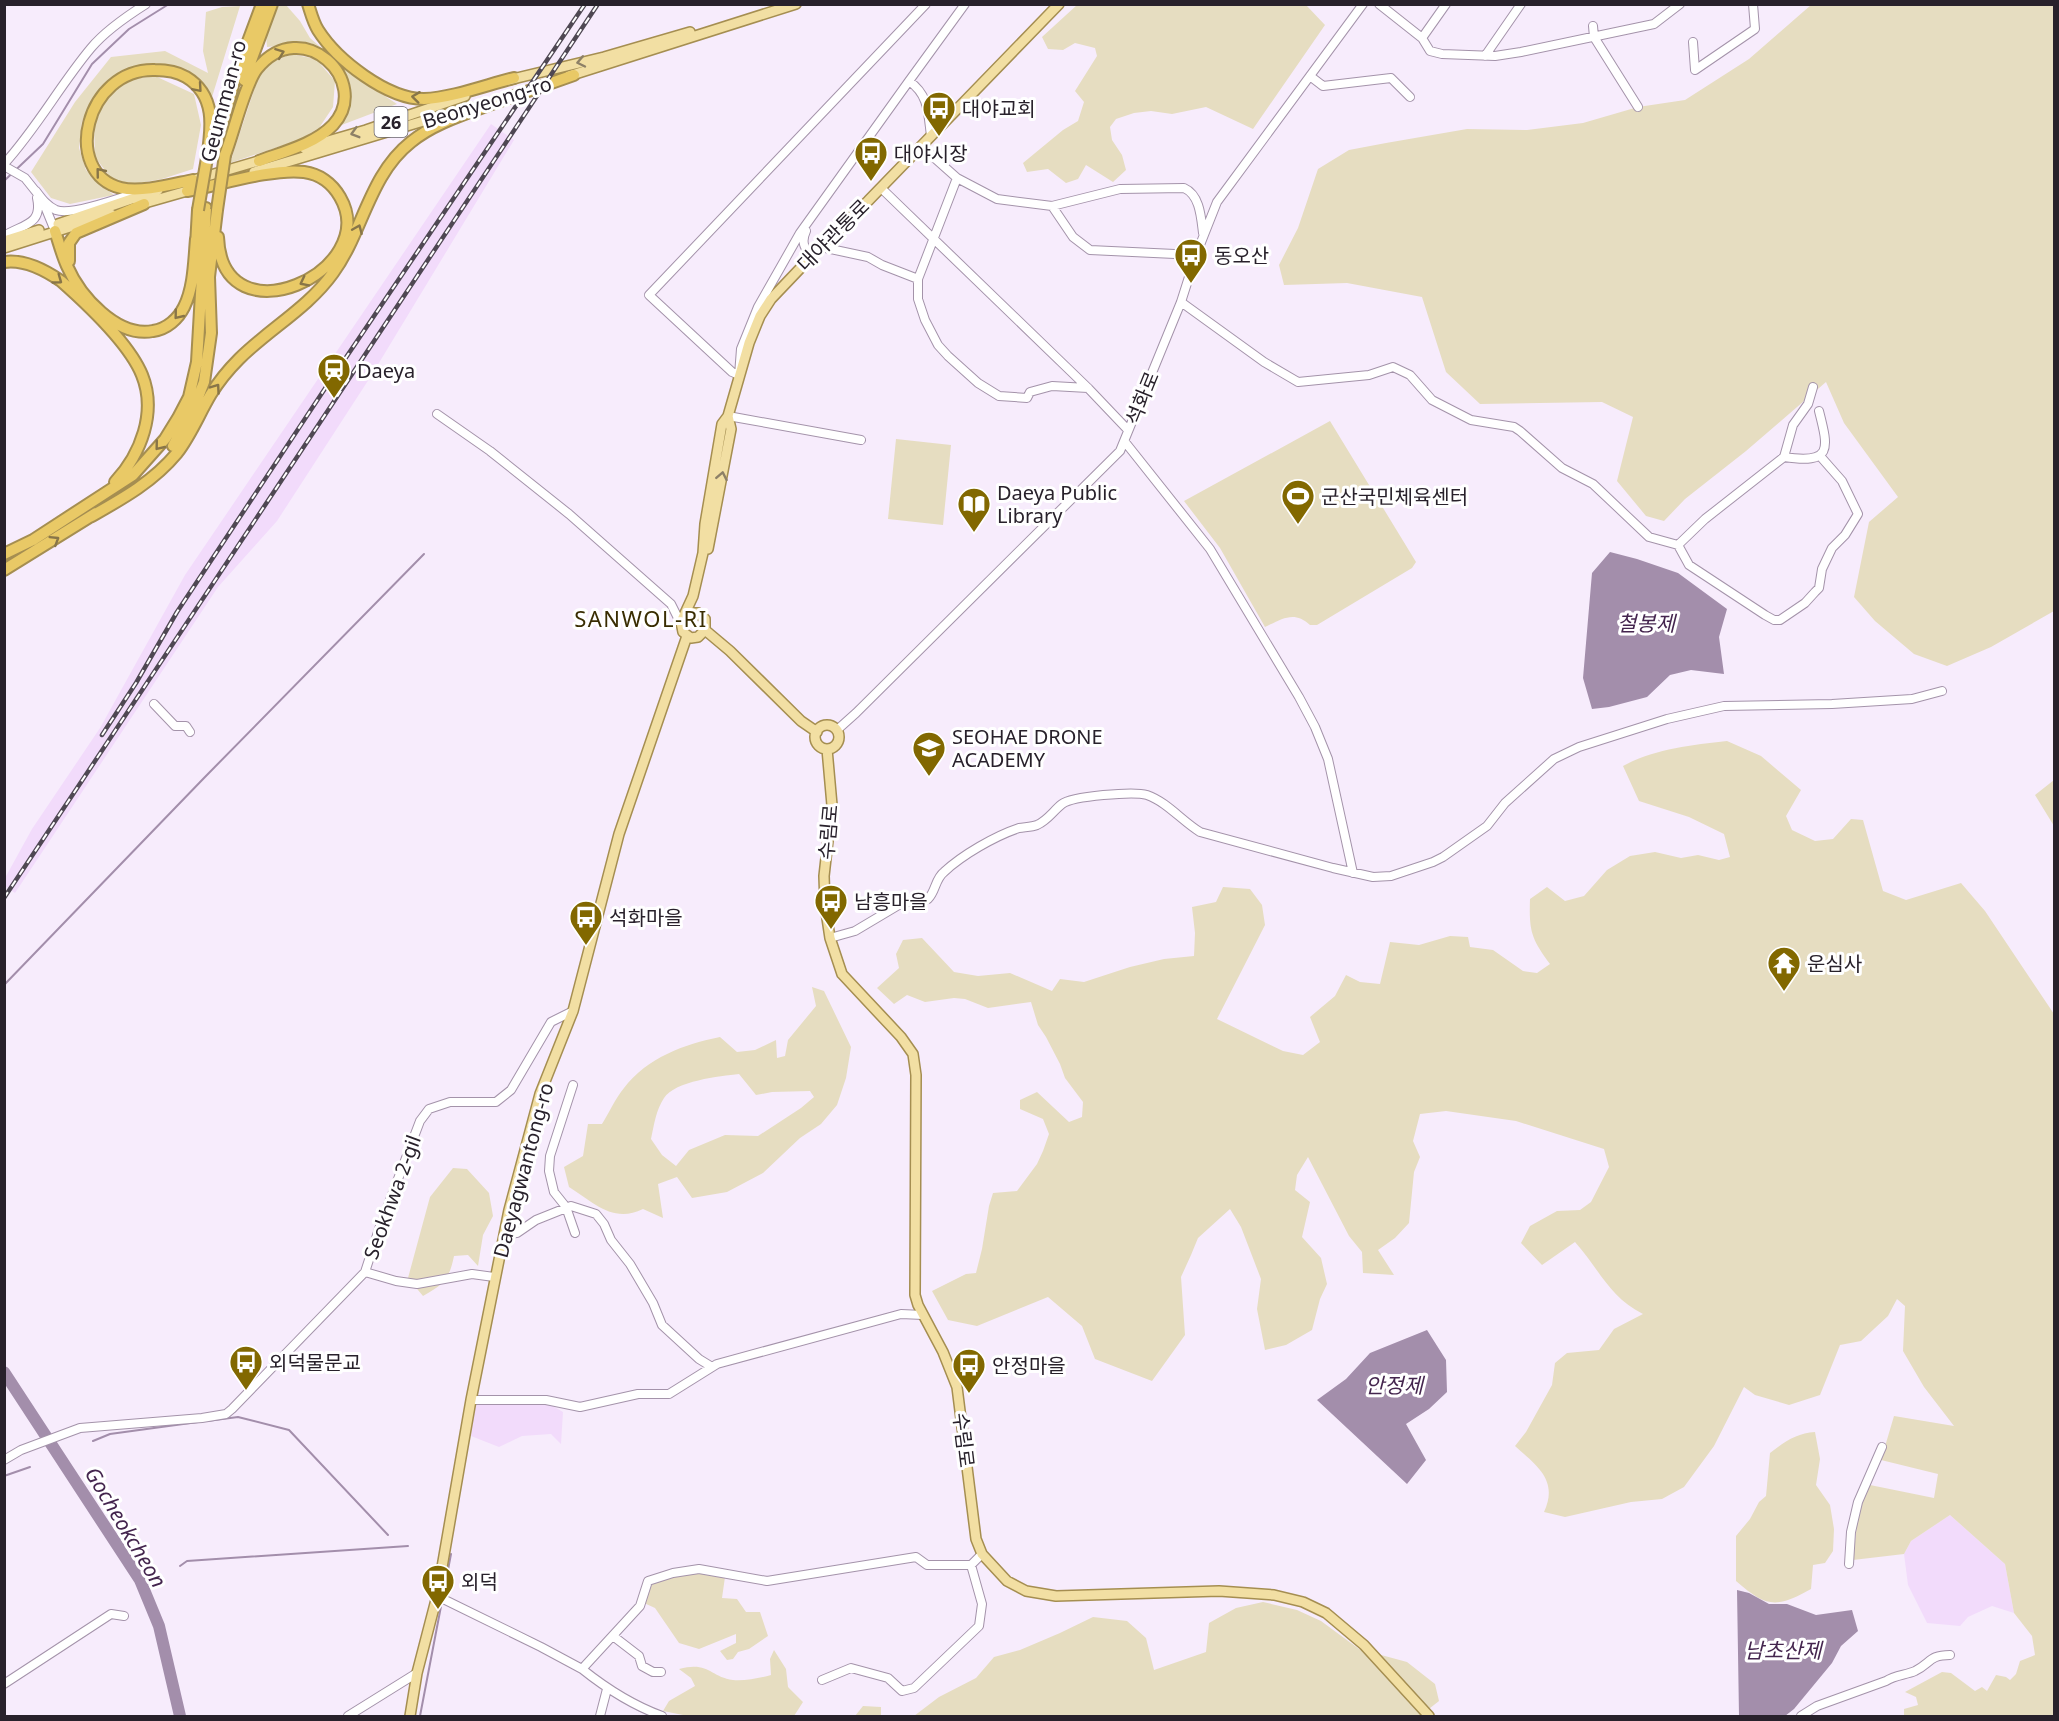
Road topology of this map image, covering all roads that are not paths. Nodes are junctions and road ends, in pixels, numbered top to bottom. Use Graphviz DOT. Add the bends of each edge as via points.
graph roads {
  1 [pos="146,4"];
  2 [pos="254,4"];
  3 [pos="262,4"];
  4 [pos="272,4"];
  5 [pos="308,4"];
  6 [pos="778,4"];
  7 [pos="796,4"];
  8 [pos="926,4"];
  9 [pos="965,4"];
  10 [pos="1059,4"];
  11 [pos="1363,4"];
  12 [pos="1379,4"];
  13 [pos="1446,4"];
  14 [pos="1521,4"];
  15 [pos="1680,4"];
  16 [pos="1753,4"];
  17 [pos="1593,26"];
  18 [pos="254,28"];
  19 [pos="1594,37"];
  20 [pos="1422,38"];
  21 [pos="1693,42"];
  22 [pos="1485,56"];
  23 [pos="574,75"];
  24 [pos="1310,76"];
  25 [pos="513,78"];
  26 [pos="909,81"];
  27 [pos="1410,98"];
  28 [pos="1638,107"];
  29 [pos="931,136"];
  30 [pos="921,146"];
  31 [pos="225,155"];
  32 [pos="210,158"];
  33 [pos="259,161"];
  34 [pos="6,166"];
  35 [pos="957,178"];
  36 [pos="193,180"];
  37 [pos="172,184"];
  38 [pos="881,188"];
  39 [pos="36,191"];
  40 [pos="187,191"];
  41 [pos="821,203"];
  42 [pos="144,204"];
  43 [pos="1052,206"];
  44 [pos="202,209"];
  45 [pos="218,210"];
  46 [pos="54,229"];
  47 [pos="1204,235"];
  48 [pos="4,236"];
  49 [pos="196,239"];
  50 [pos="933,239"];
  51 [pos="4,241"];
  52 [pos="822,247"];
  53 [pos="4,248"];
  54 [pos="1196,255"];
  55 [pos="811,257"];
  56 [pos="4,262"];
  57 [pos="918,279"];
  58 [pos="1180,302"];
  59 [pos="104,314"];
  60 [pos="200,325"];
  61 [pos="739,375"];
  62 [pos="1813,387"];
  63 [pos="1088,388"];
  64 [pos="1819,411"];
  65 [pos="728,416"];
  66 [pos="1128,430"];
  67 [pos="861,440"];
  68 [pos="1125,442"];
  69 [pos="1820,456"];
  70 [pos="1784,457"];
  71 [pos="86,514"];
  72 [pos="1678,545"];
  73 [pos="4,554"];
  74 [pos="4,570"];
  75 [pos="702,616"];
  76 [pos="684,617"];
  77 [pos="705,630"];
  78 [pos="687,636"];
  79 [pos="1941,691"];
  80 [pos="154,704"];
  81 [pos="837,730"];
  82 [pos="190,732"];
  83 [pos="817,732"];
  84 [pos="827,749"];
  85 [pos="1353,873"];
  86 [pos="830,938"];
  87 [pos="573,1011"];
  88 [pos="573,1085"];
  89 [pos="566,1207"];
  90 [pos="575,1233"];
  91 [pos="504,1234"];
  92 [pos="365,1272"];
  93 [pos="494,1277"];
  94 [pos="923,1315"];
  95 [pos="712,1367"];
  96 [pos="471,1400"];
  97 [pos="1882,1447"];
  98 [pos="4,1460"];
  99 [pos="982,1554"];
  100 [pos="1849,1564"];
  101 [pos="971,1565"];
  102 [pos="440,1598"];
  103 [pos="124,1616"];
  104 [pos="613,1636"];
  105 [pos="1950,1655"];
  106 [pos="582,1669"];
  107 [pos="661,1672"];
  108 [pos="417,1673"];
  109 [pos="822,1680"];
  110 [pos="4,1684"];
  111 [pos="608,1689"];
  112 [pos="348,1716"];
  113 [pos="410,1716"];
  114 [pos="600,1716"];
  115 [pos="662,1716"];
  116 [pos="1429,1716"];
  117 [pos="1801,1716"];
  1 -- 34 [label="street" via="92,47"];
  2 -- 18 [label="highway"];
  3 -- 18 [label="highway, Geumman-ro"];
  4 -- 18 [label="highway, Geumman-ro"];
  25 -- 5 [label="highway, one-way" via="435,98 400,95 366,77 345,60 319,31"];
  6 -- 25 [label="main road, Beonyeong-ro / 26, one-way" via="716,26"];
  7 -- 23 [label="main road, Beonyeong-ro / 26"];
  8 -- 61 [label="street" via="649,295"];
  9 -- 26 [label="street"];
  10 -- 29 [label="main road, 대야관통로"];
  11 -- 24 [label="street, 석화로"];
  12 -- 20 [label="street"];
  13 -- 20 [label="street"];
  14 -- 22 [label="street"];
  15 -- 19 [label="street" via="1654,24"];
  16 -- 21 [label="street" via="1755,29 1695,70"];
  17 -- 19 [label="street"];
  18 -- 31 [label="highway, Geumman-ro"];
  18 -- 32 [label="highway"];
  19 -- 22 [label="street"];
  19 -- 28 [label="street"];
  20 -- 22 [label="street" via="1430,51"];
  23 -- 40 [label="main road, Beonyeong-ro / 26"];
  71 -- 23 [label="highway, one-way" via="137,490 158,474 182,446 227,372 332,275 348,251 379,180 412,141 447,121"];
  24 -- 27 [label="street" via="1323,86 1391,78"];
  24 -- 47 [label="street, 석화로" via="1222,193"];
  25 -- 33 [label="main road, Beonyeong-ro / 26, one-way" via="366,130"];
  26 -- 29 [label="street" via="920,89"];
  26 -- 41 [label="street"];
  29 -- 30 [label="main road, 대야관통로"];
  30 -- 35 [label="street"];
  30 -- 38 [label="main road, 대야관통로"];
  31 -- 33 [label="highway, one-way" via="255,70 281,51 303,49 320,54 336,69 341,80 344,91 340,115 320,135"];
  31 -- 45 [label="highway, Geumman-ro, bridge"];
  37 -- 32 [label="highway, one-way" via="122,188 101,176 94,166 86,135 90,116 112,84 131,73 148,70 166,70 195,82 208,101 211,116"];
  32 -- 44 [label="highway, Geumman-ro"];
  33 -- 36 [label="main road, Beonyeong-ro / 26"];
  34 -- 39 [label="street"];
  35 -- 43 [label="street" via="997,199"];
  35 -- 50 [label="street"];
  36 -- 37 [label="highway"];
  36 -- 46 [label="main road, Beonyeong-ro / 26" via="97,210"];
  37 -- 39 [label="street" via="70,212 50,207"];
  38 -- 50 [label="street"];
  38 -- 52 [label="main road, 대야관통로"];
  39 -- 46 [label="street"];
  39 -- 48 [label="street" via="36,218"];
  40 -- 42 [label="main road, Beonyeong-ro / 26"];
  40 -- 45 [label="highway, one-way" via="288,171 312,173 329,183 347,216 338,251 317,275 293,288 264,291 239,282 224,265"];
  41 -- 55 [label="street" via="803,239"];
  41 -- 61 [label="street" via="758,307 741,349"];
  42 -- 46 [label="main road, Beonyeong-ro / 26"];
  42 -- 59 [label="highway" via="83,229 69,243 71,266"];
  43 -- 47 [label="street" via="1120,189 1184,188 1194,194"];
  43 -- 54 [label="street" via="1073,237 1090,250"];
  44 -- 49 [label="highway"];
  44 -- 60 [label="highway"];
  45 -- 71 [label="highway" via="209,277 211,333 204,382 193,410 177,442 154,469 122,496"];
  46 -- 51 [label="main road, Beonyeong-ro / 26"];
  46 -- 53 [label="main road, Beonyeong-ro / 26"];
  46 -- 59 [label="highway" via="68,267"];
  47 -- 54 [label="street, 석화로"];
  49 -- 59 [label="highway, one-way" via="189,294 169,325 156,331 128,330"];
  49 -- 60 [label="highway"];
  50 -- 57 [label="street"];
  50 -- 63 [label="street"];
  52 -- 55 [label="main road, 대야관통로"];
  52 -- 57 [label="street" via="868,257"];
  54 -- 58 [label="street, 석화로"];
  55 -- 61 [label="main road, 대야관통로" via="760,316"];
  56 -- 71 [label="highway, one-way" via="29,264 66,285 121,341 143,377 147,417 135,457"];
  57 -- 63 [label="street" via="918,299 938,345 978,383 999,396 1027,398 1030,392 1052,386"];
  58 -- 66 [label="street, 석화로"];
  58 -- 72 [label="street" via="1298,382 1369,375 1394,367 1410,375 1432,400 1451,410 1471,420 1514,427 1562,468 1593,484 1649,537"];
  60 -- 71 [label="highway, one-way" via="189,397 165,439 133,475"];
  61 -- 65 [label="main road, 대야관통로"];
  62 -- 70 [label="street" via="1808,404 1793,424"];
  63 -- 66 [label="street"];
  64 -- 69 [label="street" via="1826,441"];
  65 -- 67 [label="street"];
  75 -- 65 [label="main road, one-way" via="698,597 731,429"];
  65 -- 76 [label="main road" via="722,424 713,473 703,553"];
  66 -- 68 [label="street, 석화로"];
  68 -- 81 [label="street, 석화로" via="1112,460"];
  68 -- 85 [label="street" via="1210,549 1315,727 1328,759"];
  69 -- 70 [label="street"];
  69 -- 72 [label="street" via="1842,481 1858,514 1832,548 1822,569 1819,588 1780,620 1765,615 1689,565"];
  70 -- 72 [label="street"];
  71 -- 73 [label="highway"];
  74 -- 71 [label="highway, one-way"];
  75 -- 76 [label="main road" via="695,613"];
  75 -- 77 [label="main road"];
  76 -- 76 [label="street" via="518,466 438,413 569,514"];
  76 -- 78 [label="main road" via="683,632"];
  77 -- 78 [label="main road" via="698,637"];
  77 -- 83 [label="main road, 수림로"];
  78 -- 87 [label="main road, Daeyagwantong-ro" via="619,834"];
  79 -- 85 [label="street" via="1912,699 1724,706 1667,719 1554,759 1505,803 1487,826 1438,860 1391,876"];
  80 -- 82 [label="street" via="175,726 186,726"];
  81 -- 83 [label="main road" via="825,726"];
  81 -- 84 [label="main road" via="838,742"];
  83 -- 84 [label="main road, 수림로" via="818,744"];
  84 -- 86 [label="main road, 수림로" via="832,805 825,905"];
  85 -- 86 [label="street" via="1200,832 1145,794 1077,797 1062,803 1037,825 1012,831 964,856 940,875 928,899 902,903 855,931"];
  86 -- 94 [label="main road, 수림로" via="842,974 913,1054 915,1295"];
  87 -- 91 [label="main road, Daeyagwantong-ro" via="540,1094"];
  87 -- 92 [label="street, Seokhwa 2-gil" via="551,1022 511,1090 496,1102 450,1102 429,1109 420,1121"];
  88 -- 89 [label="street" via="550,1156 549,1171 554,1192"];
  89 -- 90 [label="street"];
  89 -- 91 [label="street" via="518,1233"];
  89 -- 95 [label="street" via="596,1214 630,1264 662,1325"];
  91 -- 93 [label="main road, Daeyagwantong-ro"];
  92 -- 93 [label="street" via="417,1284 472,1274"];
  92 -- 98 [label="street, Seokhwa 2-gil" via="226,1414 76,1429"];
  93 -- 96 [label="main road, Daeyagwantong-ro"];
  94 -- 95 [label="street" via="902,1314"];
  94 -- 99 [label="main road, 수림로" via="957,1387 975,1530"];
  95 -- 96 [label="street" via="669,1394 638,1394 580,1407 546,1400"];
  96 -- 102 [label="main road, Daeyagwantong-ro"];
  97 -- 100 [label="street" via="1858,1502"];
  99 -- 101 [label="street"];
  99 -- 116 [label="main road, 수림로" via="1006,1581 1026,1591 1056,1596 1219,1591 1274,1595 1303,1602 1326,1613 1364,1645"];
  101 -- 104 [label="street" via="927,1565 916,1557 767,1581 699,1569 672,1573 648,1581 640,1606"];
  101 -- 109 [label="street" via="982,1604 979,1626 914,1688 902,1691 888,1678 851,1668"];
  102 -- 106 [label="street"];
  102 -- 108 [label="main road, Daeyagwantong-ro"];
  103 -- 110 [label="street" via="111,1614"];
  104 -- 106 [label="street"];
  104 -- 107 [label="street" via="639,1656 642,1665 652,1672"];
  105 -- 117 [label="street" via="1937,1655 1915,1671 1817,1706"];
  106 -- 111 [label="street"];
  108 -- 112 [label="street"];
  108 -- 113 [label="main road, Daeyagwantong-ro"];
  111 -- 114 [label="street"];
  111 -- 115 [label="street"];
}
